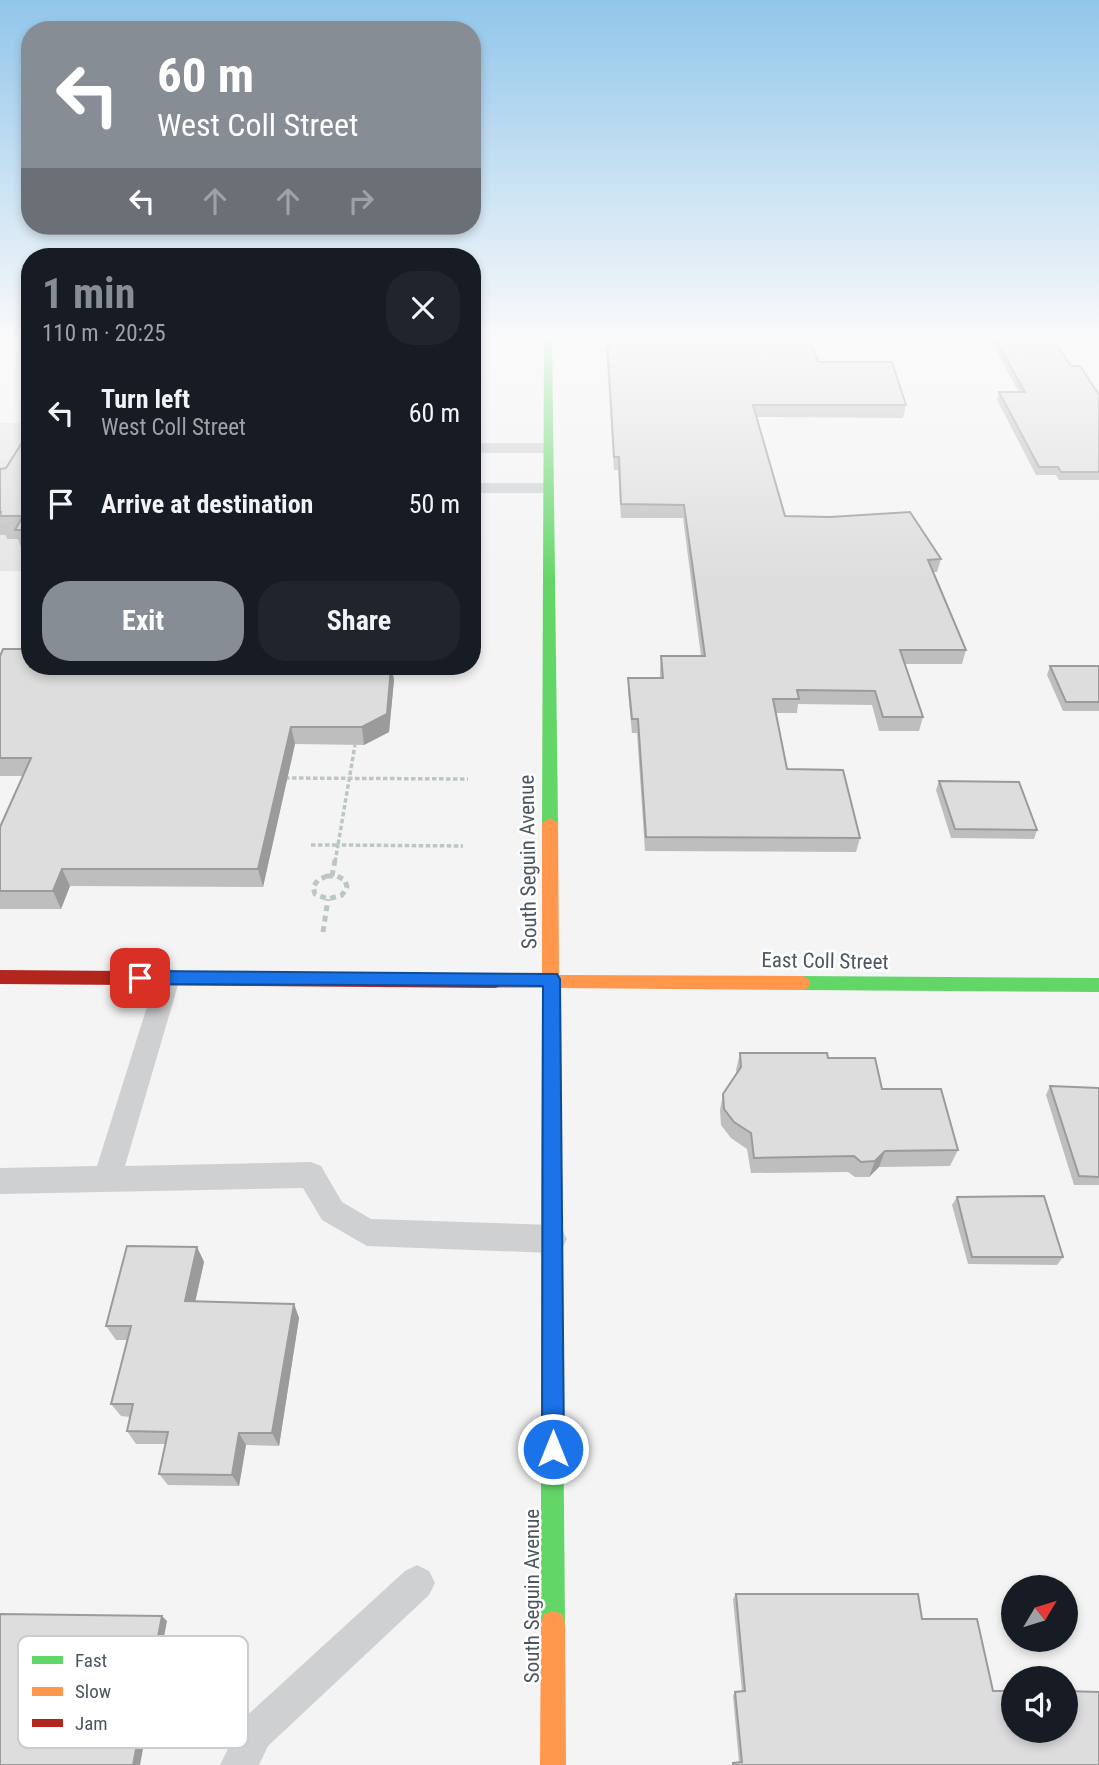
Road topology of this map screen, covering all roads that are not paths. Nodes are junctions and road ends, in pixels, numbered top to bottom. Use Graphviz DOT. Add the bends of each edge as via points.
graph roads {
  1 [pos="547,417"];
  2 [pos="481,448"];
  3 [pos="546,449"];
  4 [pos="481,488"];
  5 [pos="547,488"];
  6 [pos="0,977"];
  7 [pos="168,978"];
  8 [pos="551,979"];
  9 [pos="1099,985"];
  10 [pos="107,1180"];
  11 [pos="0,1181"];
  12 [pos="552,1239"];
  13 [pos="416,1583"];
  14 [pos="248,1747"];
  15 [pos="248,1748"];
  16 [pos="239,1765"];
  17 [pos="553,1765"];
  1 -- 3 [label="main road, South Seguin Avenue"];
  2 -- 3 [label="lane"];
  3 -- 5 [label="main road, South Seguin Avenue"];
  4 -- 5 [label="lane"];
  5 -- 8 [label="main road, South Seguin Avenue"];
  6 -- 7 [label="main road, East Coll Street"];
  7 -- 8 [label="main road, East Coll Street"];
  7 -- 10 [label="lane"];
  8 -- 9 [label="main road, East Coll Street"];
  8 -- 12 [label="main road, South Seguin Avenue"];
  10 -- 11 [label="lane"];
  10 -- 12 [label="lane" via="311,1175 332,1211 367,1232"];
  12 -- 17 [label="main road, South Seguin Avenue"];
  13 -- 14 [label="lane" via="255,1733"];
  15 -- 16 [label="lane"];
}
